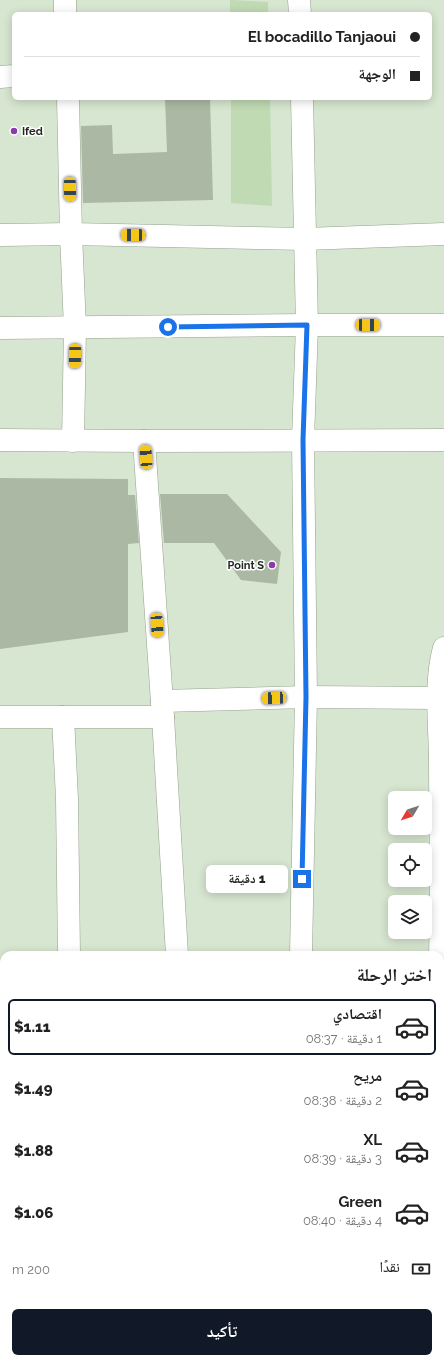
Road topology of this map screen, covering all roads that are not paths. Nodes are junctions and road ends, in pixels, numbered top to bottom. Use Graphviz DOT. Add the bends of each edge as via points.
graph roads {
  1 [pos="65,0"];
  2 [pos="300,0"];
  3 [pos="65,12"];
  4 [pos="300,12"];
  5 [pos="12,76"];
  6 [pos="0,77"];
  7 [pos="68,100"];
  8 [pos="302,100"];
  9 [pos="71,234"];
  10 [pos="444,234"];
  11 [pos="0,236"];
  12 [pos="305,239"];
  13 [pos="307,325"];
  14 [pos="444,325"];
  15 [pos="0,328"];
  16 [pos="75,328"];
  17 [pos="0,440"];
  18 [pos="303,440"];
  19 [pos="444,440"];
  20 [pos="74,441"];
  21 [pos="144,442"];
  22 [pos="444,648"];
  23 [pos="306,697"];
  24 [pos="439,698"];
  25 [pos="163,709"];
  26 [pos="0,717"];
  27 [pos="63,717"];
  28 [pos="443,906"];
  29 [pos="69,951"];
  30 [pos="177,951"];
  31 [pos="301,951"];
  32 [pos="440,951"];
  1 -- 3 [label="street"];
  2 -- 4 [label="street"];
  5 -- 6 [label="street"];
  7 -- 9 [label="street"];
  8 -- 12 [label="street"];
  9 -- 11 [label="street"];
  9 -- 12 [label="street"];
  9 -- 16 [label="street"];
  10 -- 12 [label="street"];
  12 -- 13 [label="street"];
  13 -- 14 [label="street"];
  13 -- 16 [label="street"];
  13 -- 18 [label="street"];
  15 -- 16 [label="street"];
  16 -- 20 [label="street"];
  17 -- 20 [label="street"];
  18 -- 19 [label="street"];
  18 -- 21 [label="street"];
  18 -- 23 [label="street"];
  20 -- 21 [label="street"];
  21 -- 25 [label="street"];
  22 -- 24 [label="street" via="440,661"];
  23 -- 24 [label="street"];
  23 -- 25 [label="street"];
  23 -- 31 [label="street"];
  24 -- 28 [label="street"];
  25 -- 27 [label="street"];
  25 -- 30 [label="street"];
  26 -- 27 [label="street"];
  27 -- 29 [label="street"];
  28 -- 32 [label="street"];
}
